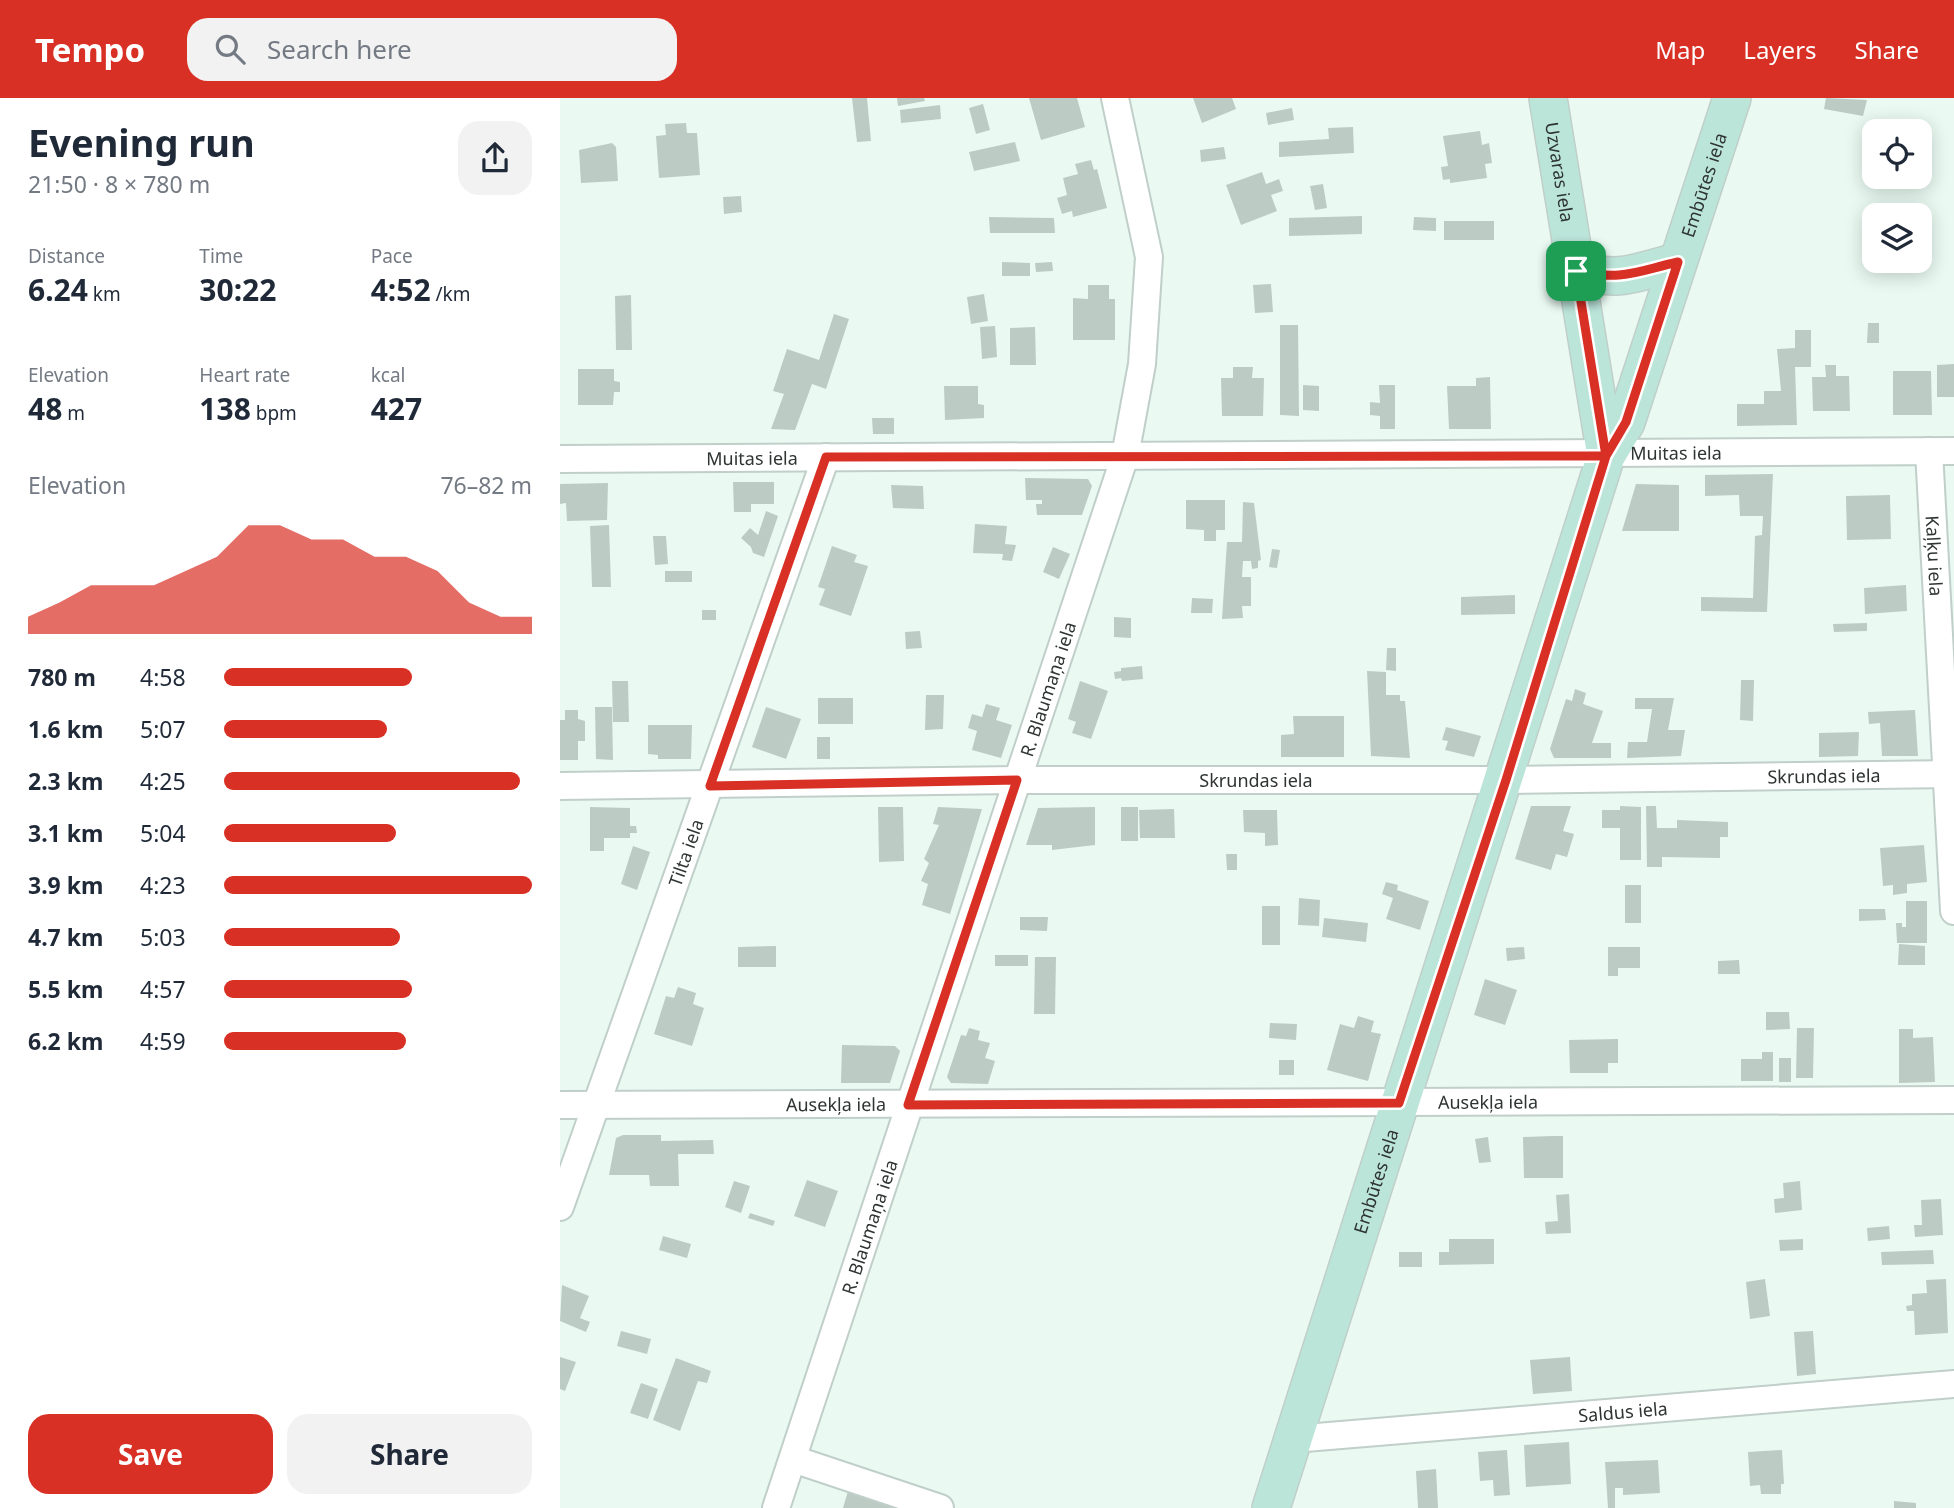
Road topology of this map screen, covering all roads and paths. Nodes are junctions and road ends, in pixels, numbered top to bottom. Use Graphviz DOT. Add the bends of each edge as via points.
graph roads {
  1 [pos="1115,98"];
  2 [pos="1548,98"];
  3 [pos="1732,98"];
  4 [pos="1678,262"];
  5 [pos="1576,271"];
  6 [pos="1941,451"];
  7 [pos="1125,456"];
  8 [pos="1606,456"];
  9 [pos="826,457"];
  10 [pos="560,459"];
  11 [pos="1951,774"];
  12 [pos="1017,780"];
  13 [pos="1506,780"];
  14 [pos="560,786"];
  15 [pos="710,786"];
  16 [pos="1954,911"];
  17 [pos="1954,1100"];
  18 [pos="1399,1103"];
  19 [pos="560,1105"];
  20 [pos="596,1105"];
  21 [pos="908,1105"];
  22 [pos="560,1207"];
  23 [pos="1954,1384"];
  24 [pos="1293,1439"];
  25 [pos="793,1459"];
  26 [pos="776,1508"];
  27 [pos="940,1508"];
  28 [pos="1270,1508"];
  1 -- 7 [label="street, R. Blaumaņa iela" via="1149,257 1142,363"];
  2 -- 5 [label="street, Uzvaras iela"];
  3 -- 4 [label="street, Embūtes iela"];
  4 -- 5 [label="street" via="1634,276 1606,278"];
  4 -- 8 [label="street, Embūtes iela" via="1626,422"];
  5 -- 8 [label="street, Uzvaras iela"];
  6 -- 8 [label="street, Muitas iela"];
  6 -- 11 [label="street, Kaļķu iela"];
  7 -- 8 [label="street, Muitas iela"];
  7 -- 9 [label="street, Muitas iela"];
  7 -- 12 [label="street, R. Blaumaņa iela"];
  8 -- 13 [label="street, Embūtes iela"];
  9 -- 10 [label="street, Muitas iela"];
  9 -- 15 [label="street, Tilta iela"];
  11 -- 13 [label="street, Skrundas iela"];
  11 -- 16 [label="street, Kaļķu iela"];
  12 -- 13 [label="street, Skrundas iela"];
  12 -- 15 [label="street, Skrundas iela"];
  12 -- 21 [label="street, R. Blaumaņa iela"];
  13 -- 18 [label="street, Embūtes iela"];
  14 -- 15 [label="street, Skrundas iela"];
  15 -- 20 [label="street, Tilta iela"];
  17 -- 18 [label="street, Ausekļa iela"];
  18 -- 21 [label="street, Ausekļa iela"];
  18 -- 24 [label="street, Embūtes iela"];
  19 -- 20 [label="street, Ausekļa iela"];
  20 -- 21 [label="street, Ausekļa iela"];
  20 -- 22 [label="street, Tilta iela"];
  21 -- 25 [label="street, R. Blaumaņa iela"];
  23 -- 24 [label="street, Saldus iela"];
  24 -- 28 [label="street, Embūtes iela"];
  25 -- 26 [label="street, R. Blaumaņa iela"];
  25 -- 27 [label="street"];
}
